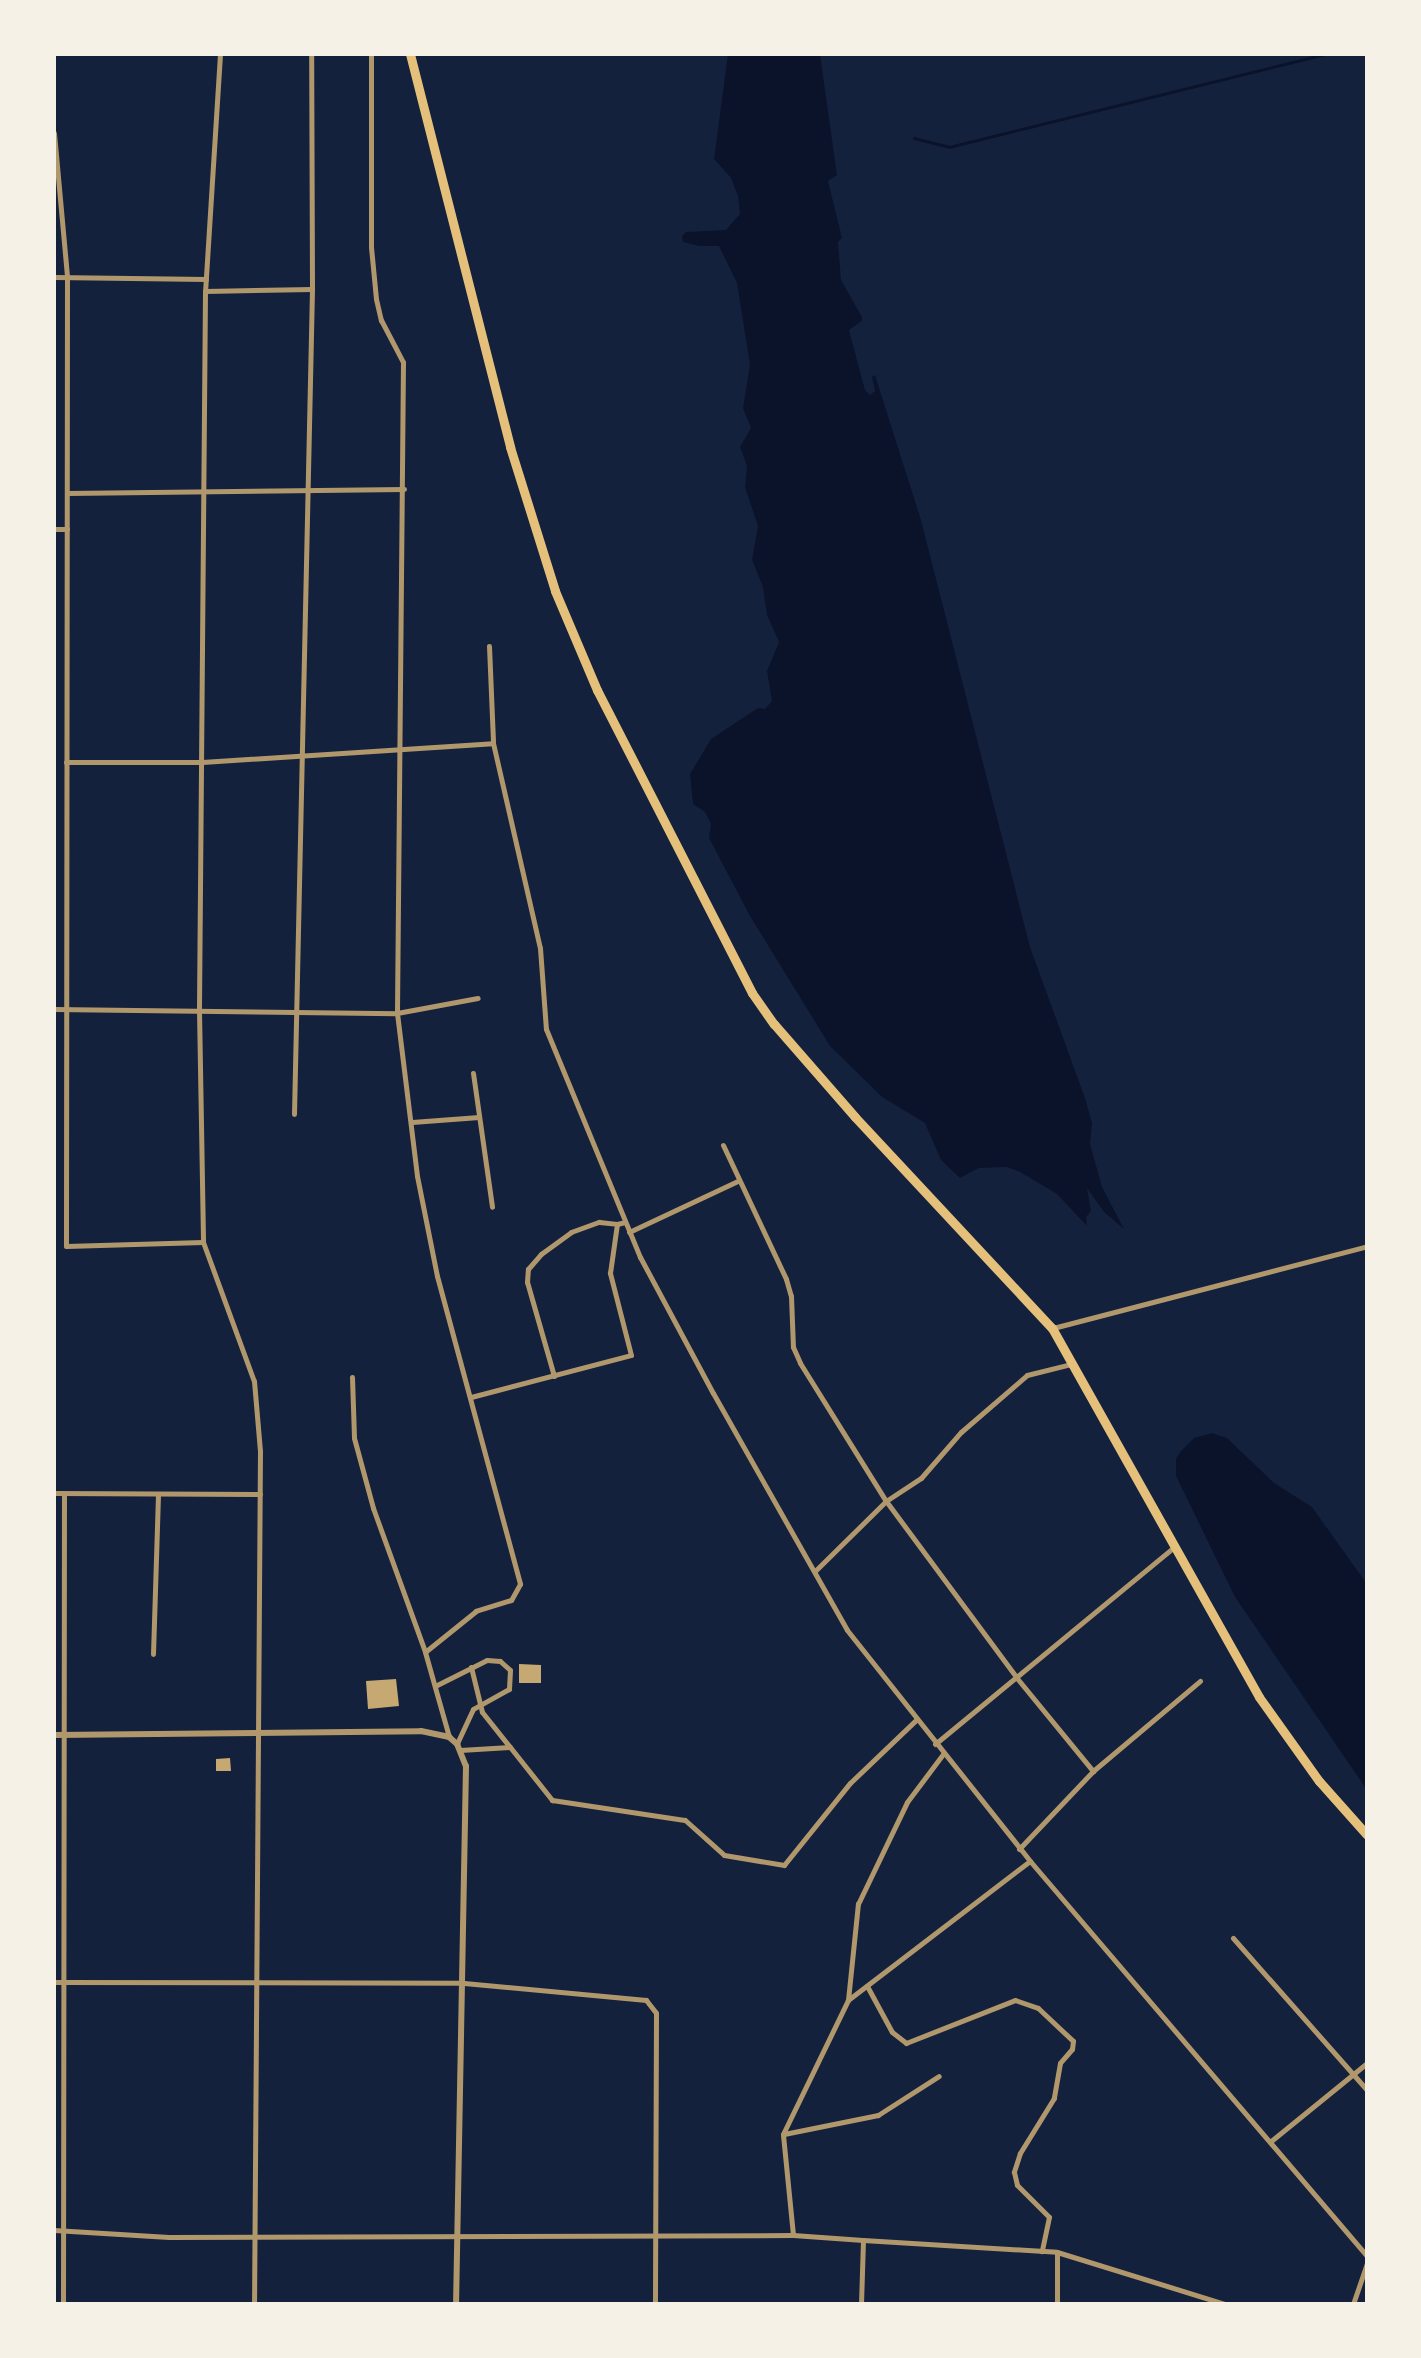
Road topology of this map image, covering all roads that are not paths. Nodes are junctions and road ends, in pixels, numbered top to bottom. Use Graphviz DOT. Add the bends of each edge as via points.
graph roads {
  1 [pos="220,54"];
  2 [pos="311,54"];
  3 [pos="410,54"];
  4 [pos="371,56"];
  5 [pos="54,133"];
  6 [pos="54,277"];
  7 [pos="67,277"];
  8 [pos="206,279"];
  9 [pos="312,289"];
  10 [pos="205,291"];
  11 [pos="404,489"];
  12 [pos="308,490"];
  13 [pos="205,492"];
  14 [pos="67,493"];
  15 [pos="54,529"];
  16 [pos="67,529"];
  17 [pos="489,646"];
  18 [pos="493,743"];
  19 [pos="401,749"];
  20 [pos="302,755"];
  21 [pos="66,762"];
  22 [pos="202,762"];
  23 [pos="478,998"];
  24 [pos="54,1009"];
  25 [pos="66,1010"];
  26 [pos="199,1010"];
  27 [pos="295,1011"];
  28 [pos="397,1013"];
  29 [pos="473,1073"];
  30 [pos="294,1114"];
  31 [pos="479,1117"];
  32 [pos="412,1122"];
  33 [pos="723,1145"];
  34 [pos="738,1181"];
  35 [pos="492,1207"];
  36 [pos="625,1222"];
  37 [pos="617,1224"];
  38 [pos="629,1232"];
  39 [pos="203,1242"];
  40 [pos="1367,1246"];
  41 [pos="1052,1328"];
  42 [pos="1075,1363"];
  43 [pos="554,1376"];
  44 [pos="352,1377"];
  45 [pos="470,1397"];
  46 [pos="54,1493"];
  47 [pos="64,1493"];
  48 [pos="158,1494"];
  49 [pos="260,1494"];
  50 [pos="886,1501"];
  51 [pos="1174,1547"];
  52 [pos="815,1571"];
  53 [pos="425,1652"];
  54 [pos="153,1654"];
  55 [pos="471,1667"];
  56 [pos="1016,1677"];
  57 [pos="1200,1681"];
  58 [pos="435,1686"];
  59 [pos="479,1704"];
  60 [pos="916,1720"];
  61 [pos="258,1732"];
  62 [pos="64,1734"];
  63 [pos="54,1735"];
  64 [pos="449,1737"];
  65 [pos="935,1744"];
  66 [pos="459,1747"];
  67 [pos="510,1747"];
  68 [pos="943,1754"];
  69 [pos="1093,1771"];
  70 [pos="1367,1835"];
  71 [pos="1019,1849"];
  72 [pos="1030,1861"];
  73 [pos="1233,1938"];
  74 [pos="54,1982"];
  75 [pos="63,1982"];
  76 [pos="257,1983"];
  77 [pos="464,1983"];
  78 [pos="867,1986"];
  79 [pos="848,2000"];
  80 [pos="1367,2063"];
  81 [pos="1354,2074"];
  82 [pos="939,2076"];
  83 [pos="1367,2090"];
  84 [pos="783,2134"];
  85 [pos="1271,2141"];
  86 [pos="54,2230"];
  87 [pos="63,2230"];
  88 [pos="456,2234"];
  89 [pos="793,2235"];
  90 [pos="654,2236"];
  91 [pos="255,2237"];
  92 [pos="863,2240"];
  93 [pos="1042,2251"];
  94 [pos="1057,2252"];
  95 [pos="1367,2256"];
  96 [pos="1367,2263"];
  97 [pos="63,2304"];
  98 [pos="254,2304"];
  99 [pos="456,2304"];
  100 [pos="655,2304"];
  101 [pos="861,2304"];
  102 [pos="1057,2304"];
  103 [pos="1225,2304"];
  104 [pos="1353,2304"];
  1 -- 8 [label="street"];
  2 -- 9 [label="street"];
  3 -- 41 [label="highway" via="540,546 597,690 678,854 774,1024"];
  4 -- 11 [label="street" via="371,247 381,320 403,362"];
  5 -- 7 [label="street"];
  6 -- 7 [label="street"];
  7 -- 8 [label="street"];
  7 -- 14 [label="street"];
  8 -- 10 [label="street"];
  9 -- 10 [label="street"];
  9 -- 12 [label="street"];
  10 -- 13 [label="street"];
  11 -- 12 [label="street"];
  11 -- 19 [label="street"];
  12 -- 13 [label="street"];
  12 -- 20 [label="street"];
  13 -- 14 [label="street"];
  13 -- 22 [label="street"];
  14 -- 16 [label="street"];
  15 -- 16 [label="street"];
  16 -- 21 [label="street"];
  17 -- 18 [label="street"];
  18 -- 19 [label="street"];
  18 -- 36 [label="street" via="542,959 544,1022"];
  19 -- 20 [label="street"];
  19 -- 28 [label="street"];
  20 -- 22 [label="street"];
  20 -- 27 [label="street"];
  21 -- 22 [label="street"];
  21 -- 25 [label="street"];
  22 -- 26 [label="street"];
  23 -- 28 [label="street"];
  24 -- 25 [label="street"];
  25 -- 26 [label="street"];
  25 -- 39 [label="street" via="66,1246"];
  26 -- 27 [label="street"];
  26 -- 39 [label="street"];
  27 -- 28 [label="street"];
  27 -- 30 [label="street"];
  28 -- 32 [label="street"];
  29 -- 31 [label="street"];
  31 -- 32 [label="street"];
  31 -- 35 [label="street"];
  32 -- 45 [label="street" via="437,1276"];
  33 -- 34 [label="street"];
  34 -- 38 [label="street"];
  34 -- 50 [label="street" via="786,1279 796,1354"];
  36 -- 37 [label="street"];
  36 -- 38 [label="street"];
  37 -- 43 [label="street" via="610,1277 631,1355"];
  37 -- 43 [label="street" via="599,1222 571,1232 528,1269 527,1282"];
  38 -- 52 [label="street"];
  39 -- 49 [label="street" via="254,1381"];
  40 -- 41 [label="street"];
  41 -- 42 [label="highway"];
  42 -- 50 [label="street" via="1027,1375 961,1432 921,1478"];
  42 -- 51 [label="highway"];
  43 -- 45 [label="street"];
  44 -- 53 [label="street" via="354,1438 373,1508"];
  45 -- 53 [label="street" via="520,1588 507,1603 473,1614"];
  46 -- 47 [label="street"];
  47 -- 48 [label="street"];
  47 -- 62 [label="street"];
  48 -- 49 [label="street"];
  48 -- 54 [label="street"];
  49 -- 61 [label="street"];
  50 -- 52 [label="street"];
  50 -- 56 [label="street"];
  51 -- 56 [label="street"];
  51 -- 70 [label="highway" via="1270,1715"];
  52 -- 60 [label="street" via="847,1630"];
  53 -- 58 [label="street"];
  55 -- 58 [label="street"];
  55 -- 59 [label="street"];
  55 -- 59 [label="street" via="500,1661 512,1677 505,1694"];
  56 -- 65 [label="street"];
  56 -- 69 [label="street"];
  57 -- 69 [label="street"];
  58 -- 64 [label="street"];
  59 -- 66 [label="street" via="469,1716"];
  59 -- 67 [label="street"];
  60 -- 65 [label="street"];
  60 -- 67 [label="street" via="850,1783 787,1865 724,1855 685,1820 552,1800"];
  61 -- 62 [label="street"];
  61 -- 64 [label="street" via="421,1731"];
  61 -- 76 [label="street"];
  62 -- 63 [label="street"];
  62 -- 75 [label="street"];
  64 -- 66 [label="street"];
  65 -- 68 [label="street"];
  66 -- 67 [label="street"];
  66 -- 77 [label="street" via="466,1766"];
  68 -- 71 [label="street"];
  68 -- 79 [label="street" via="907,1802 859,1901"];
  69 -- 71 [label="street"];
  71 -- 72 [label="street"];
  72 -- 78 [label="street"];
  72 -- 85 [label="street"];
  73 -- 81 [label="street"];
  74 -- 75 [label="street"];
  75 -- 76 [label="street"];
  75 -- 87 [label="street"];
  76 -- 77 [label="street"];
  76 -- 91 [label="street"];
  77 -- 88 [label="street"];
  77 -- 90 [label="street" via="642,1999 653,2007"];
  78 -- 79 [label="street"];
  78 -- 93 [label="street" via="892,2032 906,2043 1015,2000 1038,2008 1073,2041 1060,2063 1054,2098 1014,2172 1017,2185 1049,2217"];
  79 -- 84 [label="street"];
  80 -- 81 [label="street"];
  81 -- 83 [label="street"];
  81 -- 85 [label="street"];
  82 -- 84 [label="street" via="878,2115"];
  84 -- 89 [label="street"];
  85 -- 95 [label="street"];
  86 -- 87 [label="street"];
  87 -- 91 [label="street"];
  87 -- 97 [label="street"];
  88 -- 90 [label="street"];
  88 -- 91 [label="street"];
  88 -- 99 [label="street"];
  89 -- 90 [label="street"];
  89 -- 92 [label="street"];
  90 -- 100 [label="street"];
  91 -- 98 [label="street"];
  92 -- 93 [label="street"];
  92 -- 101 [label="street"];
  93 -- 94 [label="street"];
  94 -- 102 [label="street"];
  94 -- 103 [label="street"];
  96 -- 104 [label="street"];
}
